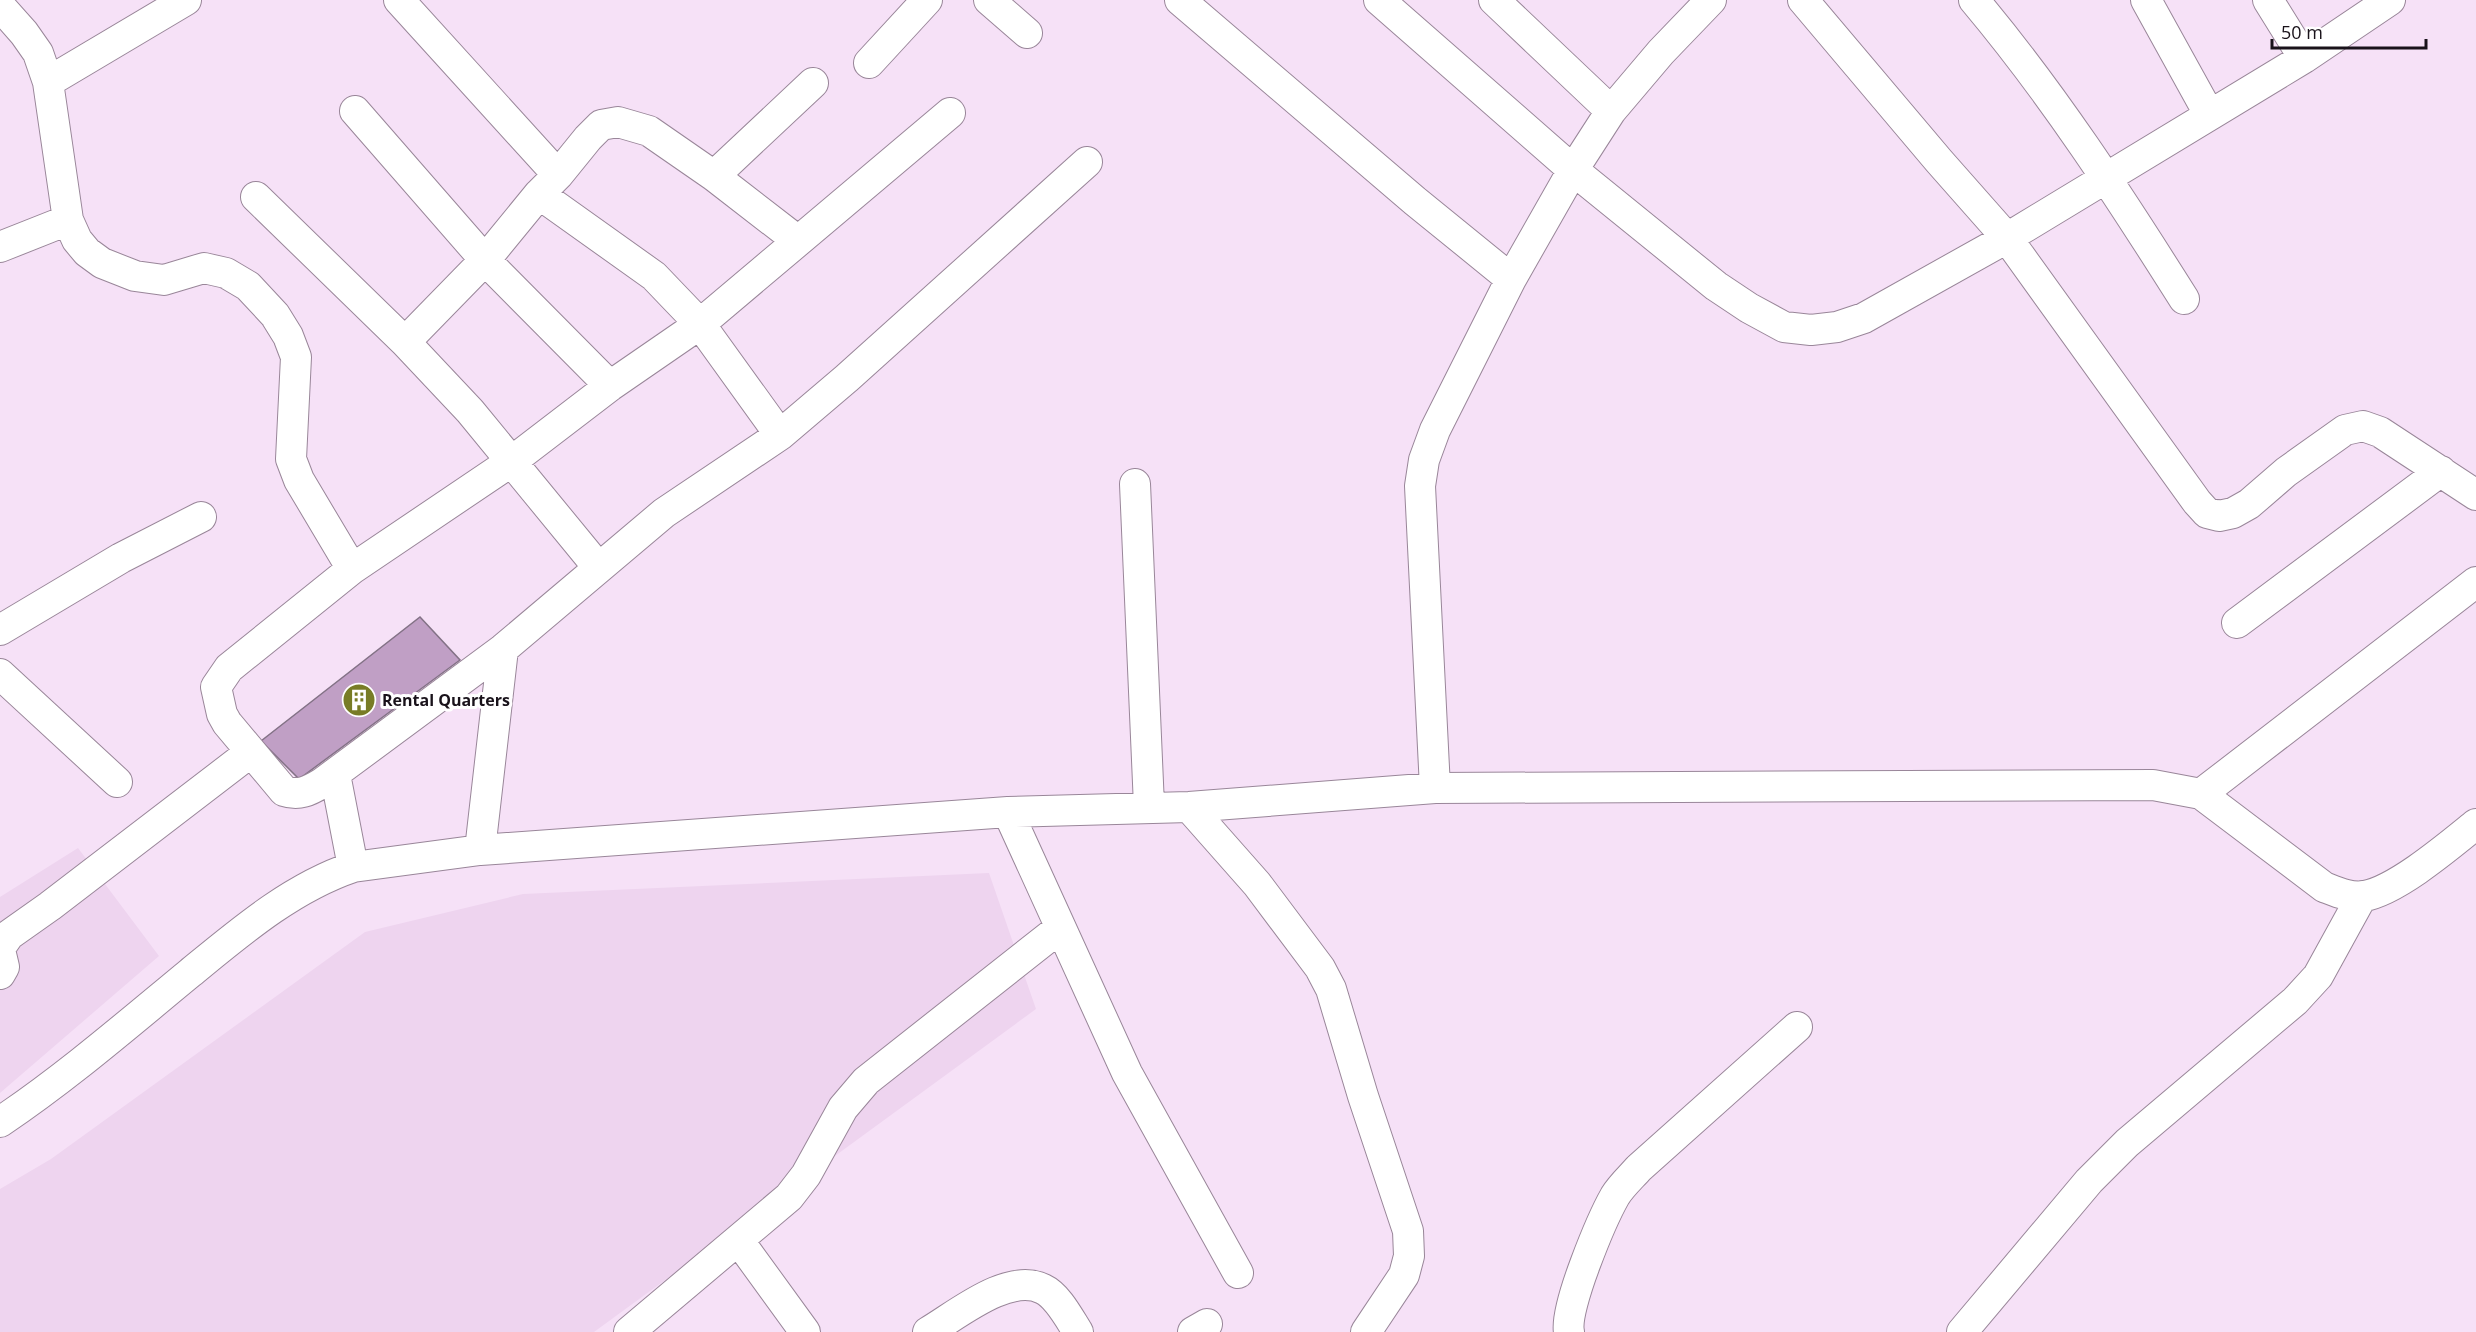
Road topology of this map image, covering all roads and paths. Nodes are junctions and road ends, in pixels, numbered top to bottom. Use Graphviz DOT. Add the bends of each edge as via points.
graph roads {
  1 [pos="186,0"];
  2 [pos="927,0"];
  3 [pos="989,0"];
  4 [pos="1180,0"];
  5 [pos="1379,0"];
  6 [pos="1494,0"];
  7 [pos="1711,0"];
  8 [pos="1803,0"];
  9 [pos="1974,0"];
  10 [pos="2146,0"];
  11 [pos="2268,0"];
  12 [pos="2390,0"];
  13 [pos="405,1"];
  14 [pos="0,6"];
  15 [pos="1027,33"];
  16 [pos="2304,58"];
  17 [pos="869,63"];
  18 [pos="48,82"];
  19 [pos="813,82"];
  20 [pos="355,111"];
  21 [pos="1611,111"];
  22 [pos="950,113"];
  23 [pos="2209,114"];
  24 [pos="1088,162"];
  25 [pos="1573,170"];
  26 [pos="714,176"];
  27 [pos="2108,178"];
  28 [pos="549,185"];
  29 [pos="256,198"];
  30 [pos="68,220"];
  31 [pos="2007,238"];
  32 [pos="798,241"];
  33 [pos="0,247"];
  34 [pos="485,260"];
  35 [pos="1508,286"];
  36 [pos="2184,299"];
  37 [pos="700,324"];
  38 [pos="405,342"];
  39 [pos="610,386"];
  40 [pos="780,435"];
  41 [pos="512,462"];
  42 [pos="2441,471"];
  43 [pos="1135,484"];
  44 [pos="2476,495"];
  45 [pos="201,517"];
  46 [pos="598,567"];
  47 [pos="352,569"];
  48 [pos="2476,582"];
  49 [pos="2238,623"];
  50 [pos="0,630"];
  51 [pos="503,649"];
  52 [pos="0,674"];
  53 [pos="251,752"];
  54 [pos="335,774"];
  55 [pos="117,782"];
  56 [pos="1435,788"];
  57 [pos="2201,794"];
  58 [pos="1149,806"];
  59 [pos="1189,807"];
  60 [pos="1008,812"];
  61 [pos="2476,824"];
  62 [pos="480,850"];
  63 [pos="353,867"];
  64 [pos="2362,896"];
  65 [pos="1060,928"];
  66 [pos="0,949"];
  67 [pos="0,974"];
  68 [pos="1797,1026"];
  69 [pos="0,1122"];
  70 [pos="739,1241"];
  71 [pos="1238,1273"];
  72 [pos="1390,1319"];
  73 [pos="629,1332"];
  74 [pos="805,1332"];
  75 [pos="928,1332"];
  76 [pos="1078,1332"];
  77 [pos="1366,1332"];
  78 [pos="1569,1332"];
  79 [pos="1962,1332"];
  1 -- 18 [label="street"];
  2 -- 17 [label="street"];
  3 -- 15 [label="street"];
  4 -- 35 [label="street"];
  5 -- 25 [label="street"];
  6 -- 21 [label="street"];
  7 -- 21 [label="street"];
  8 -- 31 [label="street"];
  9 -- 27 [label="street" via="2009,41"];
  10 -- 23 [label="street"];
  11 -- 16 [label="street"];
  12 -- 16 [label="street"];
  13 -- 28 [label="street"];
  14 -- 18 [label="street" via="38,53"];
  16 -- 23 [label="street"];
  18 -- 30 [label="street"];
  19 -- 26 [label="street"];
  20 -- 34 [label="street"];
  21 -- 25 [label="street"];
  22 -- 32 [label="street"];
  23 -- 27 [label="street"];
  24 -- 40 [label="street"];
  25 -- 31 [label="street" via="1716,286 1784,327 1811,330 1864,318"];
  25 -- 35 [label="street"];
  26 -- 28 [label="street" via="649,131 618,122 601,125"];
  26 -- 32 [label="street"];
  27 -- 31 [label="street"];
  27 -- 36 [label="street"];
  28 -- 34 [label="street"];
  28 -- 37 [label="street" via="654,276"];
  29 -- 38 [label="street"];
  30 -- 33 [label="street"];
  30 -- 47 [label="street" via="87,252 102,262 135,276 164,280 204,268 226,273 248,286 275,315 296,357 291,459 299,480"];
  31 -- 42 [label="street" via="2207,513 2233,513 2345,430 2363,426 2380,432"];
  32 -- 37 [label="street"];
  34 -- 38 [label="street"];
  34 -- 39 [label="street"];
  35 -- 56 [label="street" via="1435,430 1420,486"];
  37 -- 39 [label="street"];
  37 -- 40 [label="street"];
  38 -- 41 [label="street"];
  39 -- 41 [label="street"];
  40 -- 46 [label="street" via="664,513"];
  41 -- 46 [label="street"];
  41 -- 47 [label="street"];
  42 -- 44 [label="street"];
  42 -- 49 [label="street"];
  43 -- 58 [label="street"];
  45 -- 50 [label="street" via="121,558"];
  46 -- 51 [label="street"];
  47 -- 53 [label="street" via="220,679 216,687 222,714"];
  48 -- 57 [label="street"];
  51 -- 54 [label="street"];
  51 -- 62 [label="street"];
  52 -- 55 [label="street"];
  53 -- 54 [label="street" via="284,791 295,795"];
  53 -- 66 [label="street" via="9,935"];
  54 -- 63 [label="street"];
  56 -- 57 [label="street" via="2154,785"];
  56 -- 59 [label="street"];
  57 -- 64 [label="street" via="2324,887"];
  58 -- 59 [label="street"];
  58 -- 60 [label="street"];
  59 -- 72 [label="street" via="1257,884 1331,988 1408,1232 1409,1256"];
  60 -- 62 [label="street"];
  60 -- 65 [label="street"];
  61 -- 64 [label="street" via="2397,882"];
  62 -- 63 [label="street"];
  63 -- 69 [label="street" via="334,873 257,918 65,1075"];
  64 -- 79 [label="street" via="2318,976 2295,1001 2127,1143"];
  65 -- 70 [label="street" via="866,1081 843,1108 806,1175 789,1197"];
  65 -- 71 [label="street" via="1127,1074"];
  66 -- 67 [label="street" via="4,967"];
  68 -- 78 [label="street" via="1639,1168 1616,1194 1570,1309"];
  70 -- 73 [label="street"];
  70 -- 74 [label="street"];
  72 -- 77 [label="street"];
  75 -- 76 [label="street" via="997,1290 1023,1284 1043,1289 1058,1302"];
}
